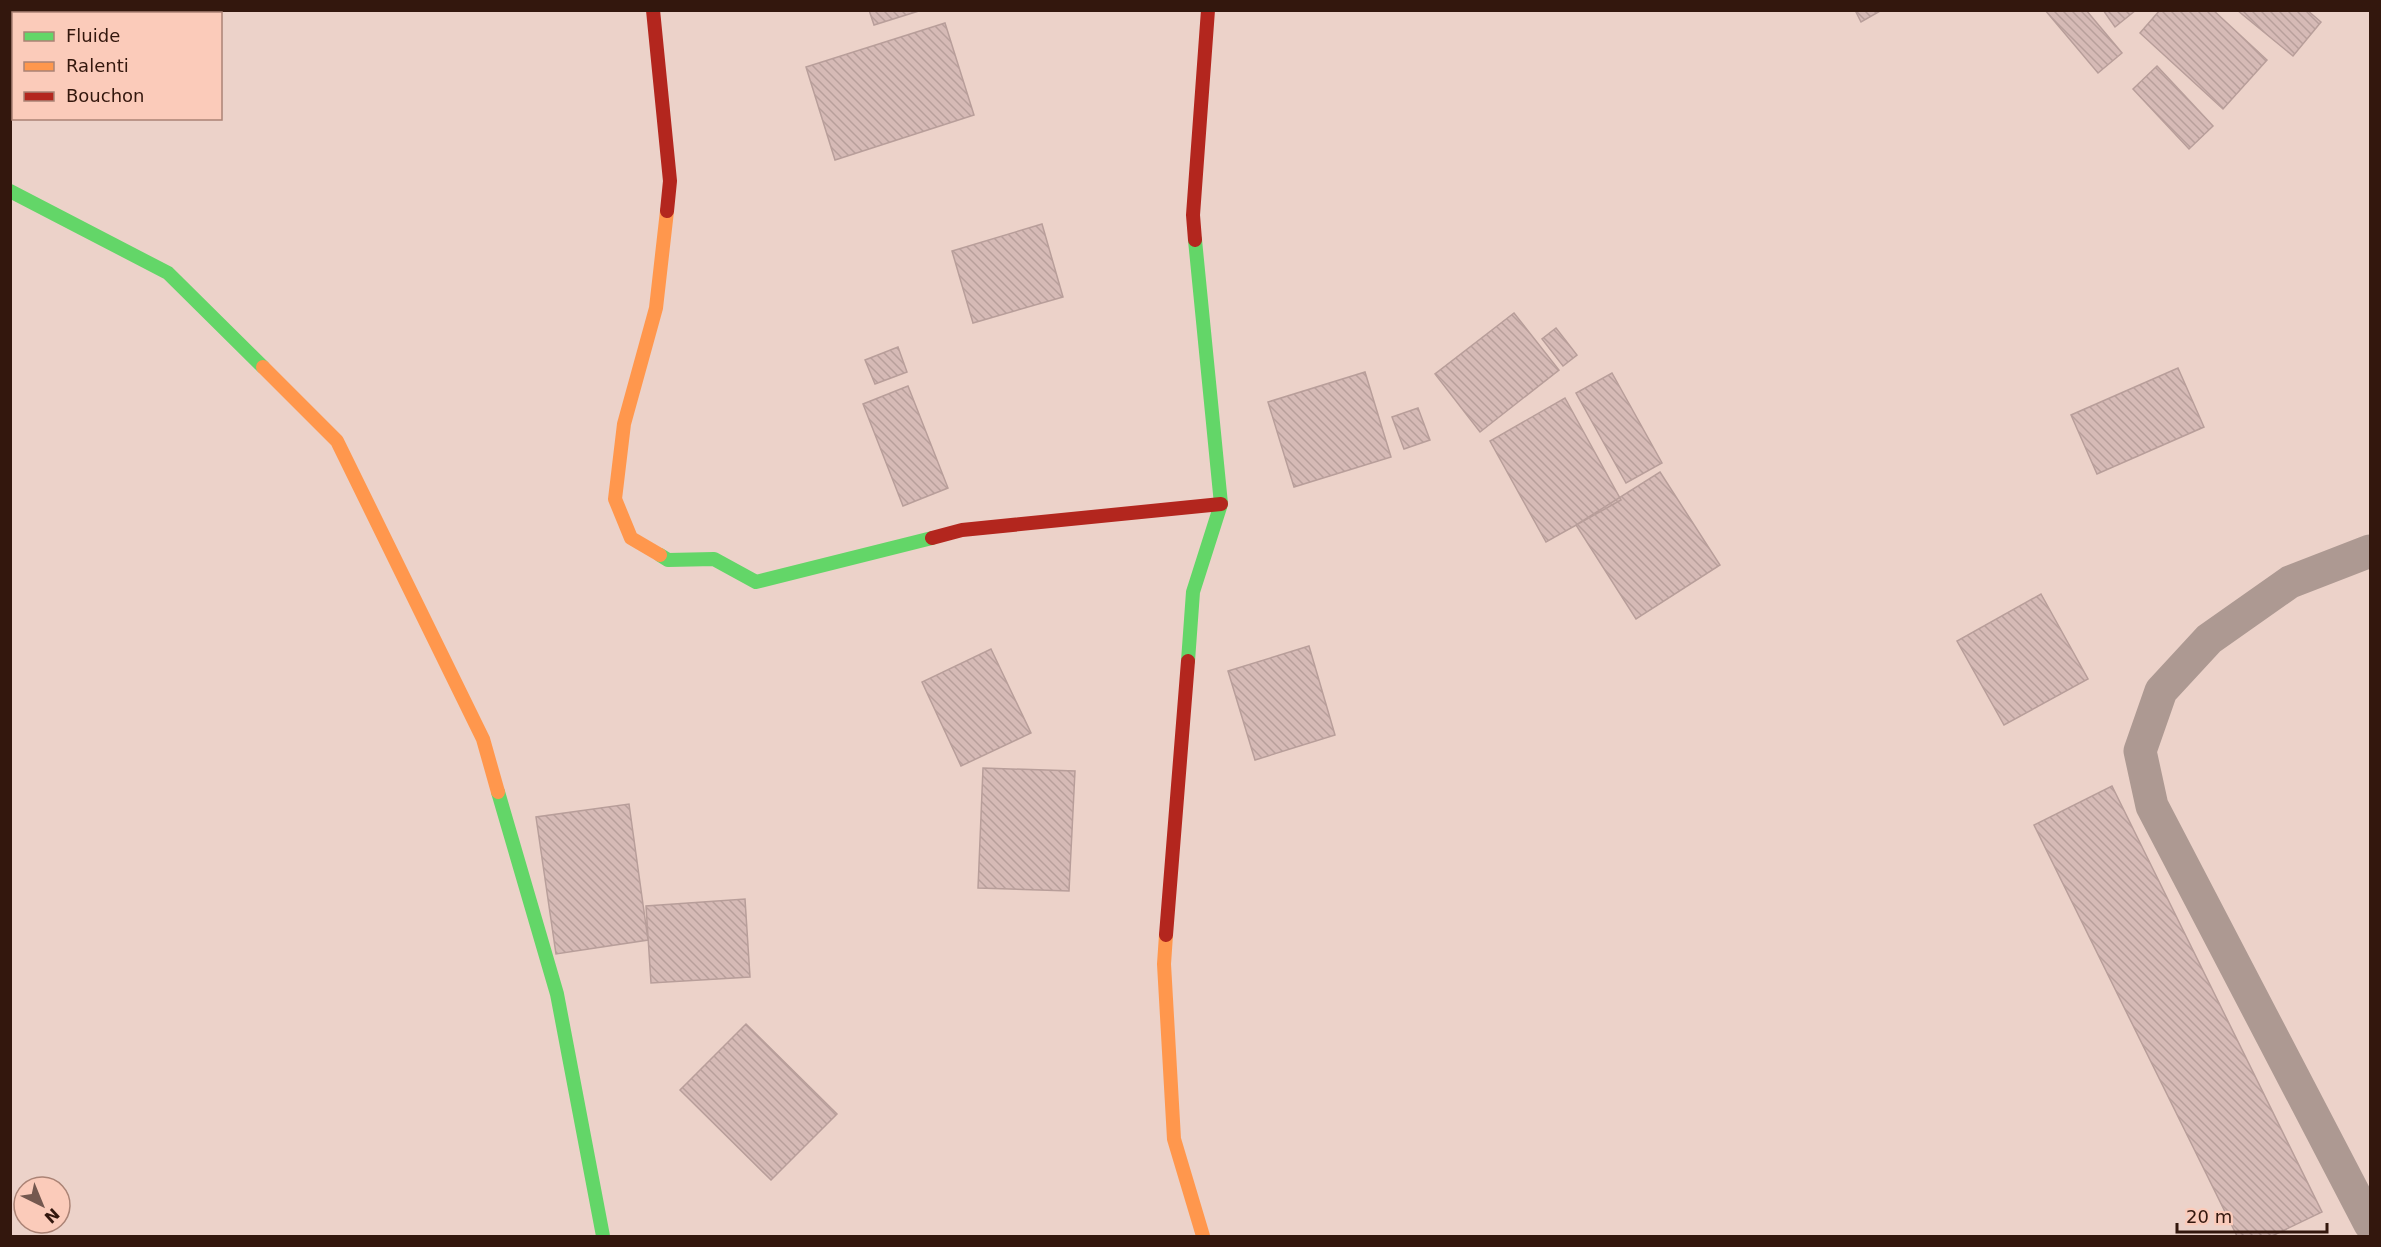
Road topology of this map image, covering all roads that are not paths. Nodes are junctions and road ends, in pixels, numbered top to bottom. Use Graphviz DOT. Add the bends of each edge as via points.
graph roads {
  1 [pos="653,10"];
  2 [pos="1208,10"];
  3 [pos="10,191"];
  4 [pos="1221,504"];
  5 [pos="2370,551"];
  6 [pos="2370,1224"];
  7 [pos="603,1236"];
  8 [pos="1203,1236"];
  1 -- 4 [label="street" via="670,181 656,308 624,424 615,499 631,538 668,560 714,559 756,582 962,530"];
  2 -- 4 [label="street" via="1193,215"];
  3 -- 7 [label="street" via="168,273 337,441 483,739 557,994"];
  4 -- 8 [label="street" via="1193,592 1164,964 1174,1139"];
  5 -- 6 [label="street" via="2290,582 2209,639 2161,691 2140,751 2152,806"];
}
